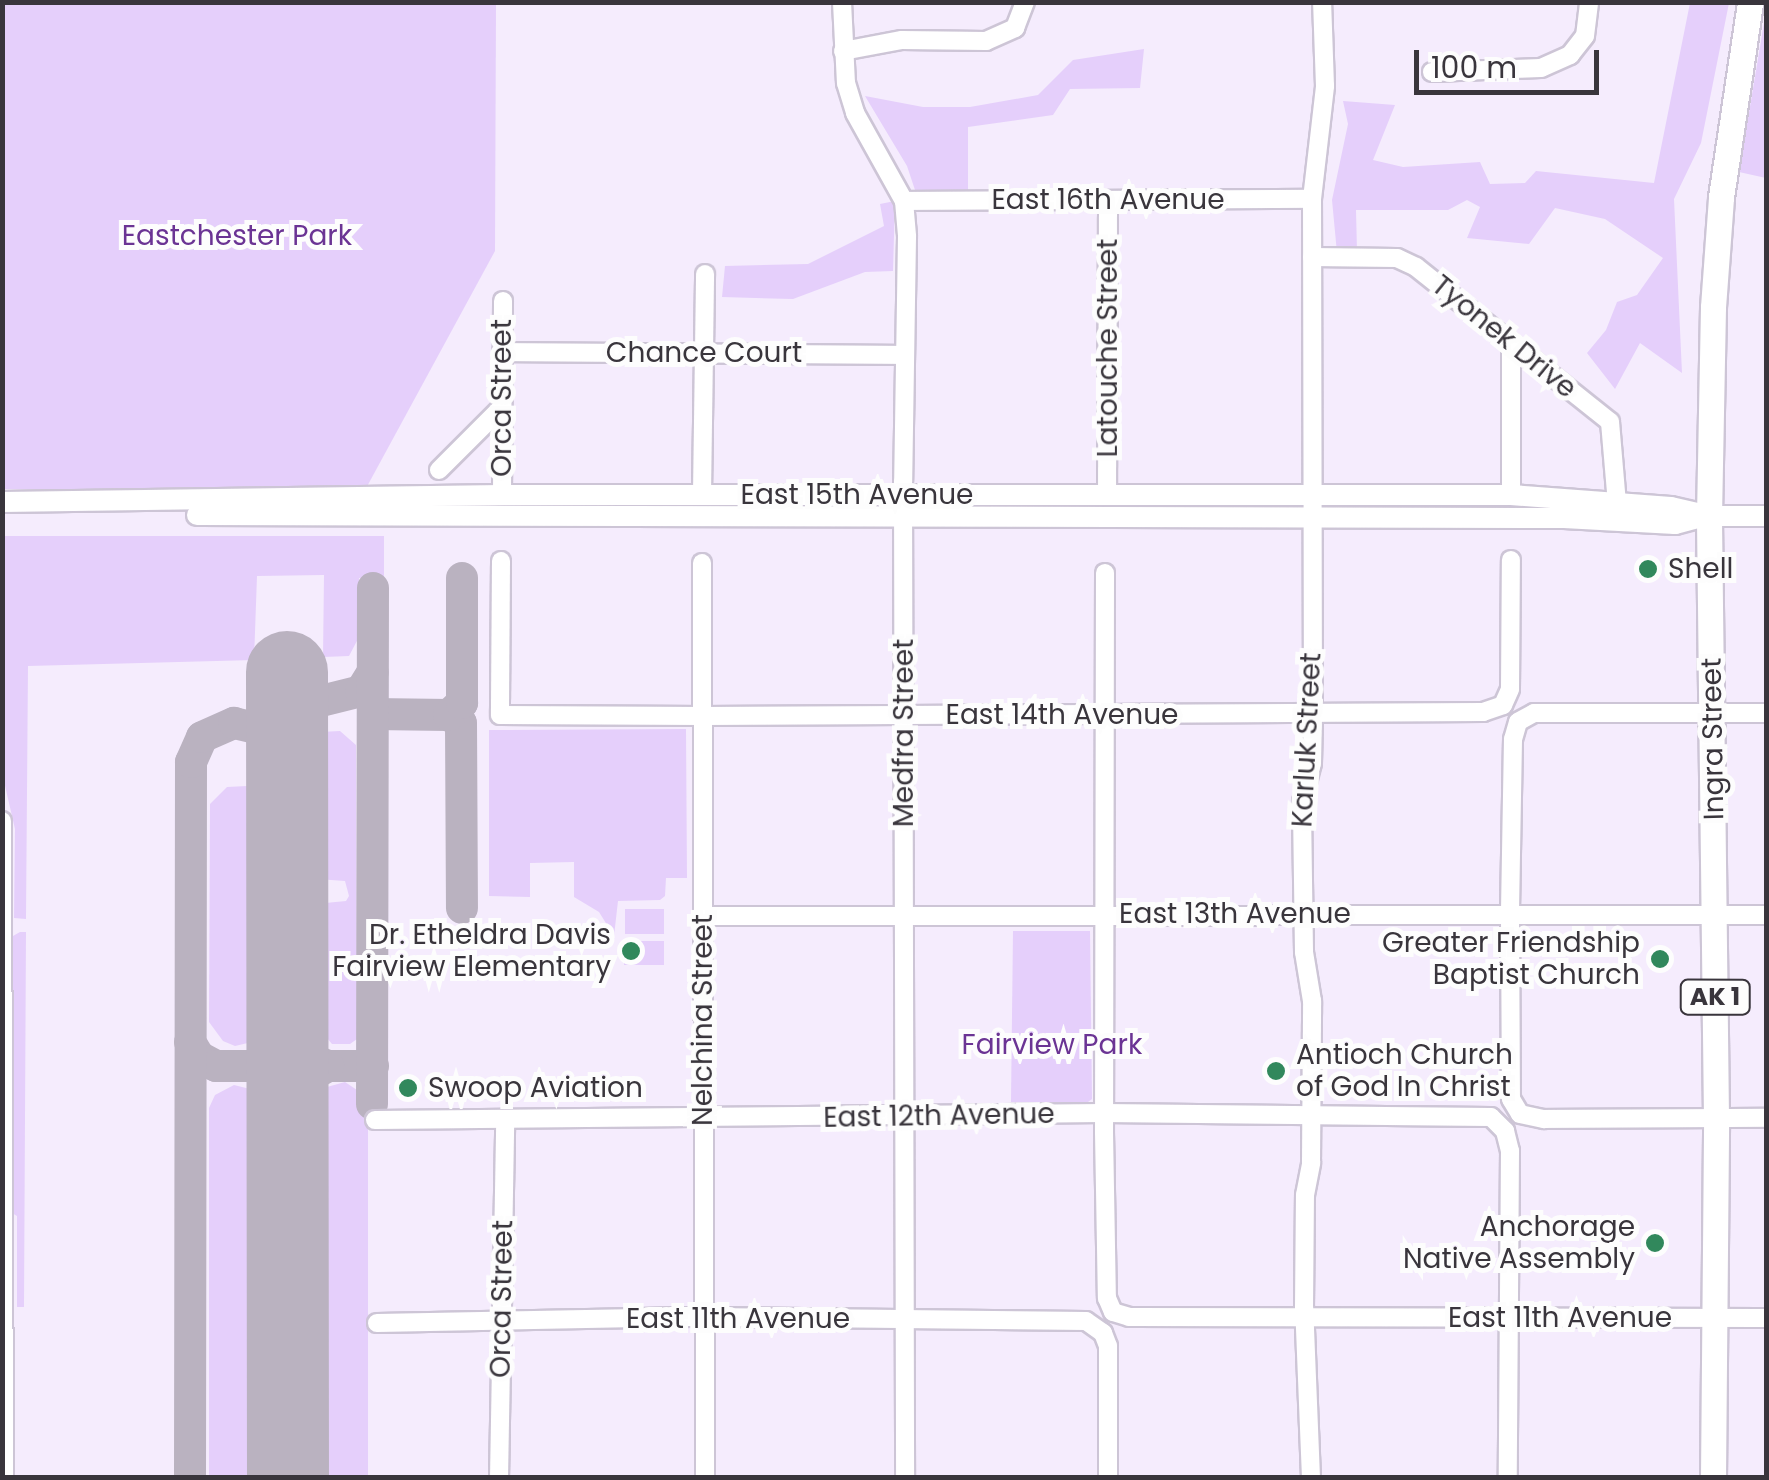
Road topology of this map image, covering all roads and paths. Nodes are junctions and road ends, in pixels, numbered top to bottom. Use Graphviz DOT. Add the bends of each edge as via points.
graph roads {
  1 [pos="842,2"];
  2 [pos="1025,2"];
  3 [pos="1322,2"];
  4 [pos="1589,2"];
  5 [pos="1750,2"];
  6 [pos="842,51"];
  7 [pos="1432,72"];
  8 [pos="1312,199"];
  9 [pos="1108,200"];
  10 [pos="904,201"];
  11 [pos="1312,257"];
  12 [pos="706,274"];
  13 [pos="502,302"];
  14 [pos="1512,343"];
  15 [pos="502,352"];
  16 [pos="704,353"];
  17 [pos="905,355"];
  18 [pos="502,406"];
  19 [pos="439,470"];
  20 [pos="702,494"];
  21 [pos="502,495"];
  22 [pos="1108,495"];
  23 [pos="903,496"];
  24 [pos="1309,496"];
  25 [pos="1511,496"];
  26 [pos="2,502"];
  27 [pos="1617,504"];
  28 [pos="2,515"];
  29 [pos="1709,516"];
  30 [pos="1766,516"];
  31 [pos="904,517"];
  32 [pos="1310,518"];
  33 [pos="501,560"];
  34 [pos="1511,560"];
  35 [pos="702,563"];
  36 [pos="1104,572"];
  37 [pos="1714,713"];
  38 [pos="1766,713"];
  39 [pos="1313,714"];
  40 [pos="703,716"];
  41 [pos="906,716"];
  42 [pos="1104,716"];
  43 [pos="2,821"];
  44 [pos="1103,914"];
  45 [pos="1303,914"];
  46 [pos="1714,915"];
  47 [pos="1766,915"];
  48 [pos="703,916"];
  49 [pos="903,916"];
  50 [pos="1510,916"];
  51 [pos="1104,1113"];
  52 [pos="1312,1115"];
  53 [pos="904,1116"];
  54 [pos="704,1118"];
  55 [pos="1716,1118"];
  56 [pos="1766,1118"];
  57 [pos="375,1120"];
  58 [pos="505,1120"];
  59 [pos="704,1317"];
  60 [pos="1304,1318"];
  61 [pos="1511,1318"];
  62 [pos="1712,1318"];
  63 [pos="1766,1318"];
  64 [pos="904,1319"];
  65 [pos="501,1321"];
  66 [pos="376,1323"];
  67 [pos="4,1478"];
  68 [pos="499,1478"];
  69 [pos="704,1478"];
  70 [pos="906,1478"];
  71 [pos="1108,1478"];
  72 [pos="1311,1478"];
  73 [pos="1508,1478"];
  74 [pos="1713,1478"];
  1 -- 6 [label="street, Medfra Street"];
  2 -- 6 [label="street" via="1015,28 986,41 902,40"];
  3 -- 8 [label="street, Karluk Street" via="1325,86"];
  4 -- 7 [label="street" via="1585,36 1570,55 1541,68"];
  5 -- 29 [label="highway, Ingra Street / AK 1" via="1716,242"];
  6 -- 10 [label="street, Medfra Street" via="855,113"];
  8 -- 9 [label="street, East 16th Avenue"];
  8 -- 11 [label="street, Karluk Street"];
  9 -- 10 [label="street, East 16th Avenue"];
  9 -- 22 [label="street, Latouche Street"];
  10 -- 17 [label="street, Medfra Street"];
  11 -- 14 [label="street, Tyonek Drive" via="1397,258 1416,266"];
  11 -- 24 [label="street, Karluk Street"];
  12 -- 16 [label="street"];
  13 -- 15 [label="street, Orca Street"];
  14 -- 25 [label="street"];
  14 -- 27 [label="street, Tyonek Drive" via="1610,422"];
  15 -- 16 [label="street, Chance Court"];
  15 -- 18 [label="street, Orca Street"];
  16 -- 17 [label="street, Chance Court"];
  16 -- 20 [label="street"];
  17 -- 23 [label="street, Medfra Street"];
  18 -- 19 [label="street"];
  18 -- 21 [label="street, Orca Street"];
  20 -- 21 [label="main road, East 15th Avenue"];
  20 -- 23 [label="main road, East 15th Avenue"];
  21 -- 26 [label="main road, East 15th Avenue"];
  22 -- 23 [label="main road, East 15th Avenue"];
  22 -- 24 [label="main road, East 15th Avenue"];
  23 -- 31 [label="street, Medfra Street"];
  24 -- 25 [label="main road, East 15th Avenue"];
  24 -- 32 [label="street, Karluk Street"];
  25 -- 27 [label="main road, East 15th Avenue"];
  27 -- 29 [label="main road, East 15th Avenue"];
  28 -- 31 [label="main road, East 15th Avenue"];
  29 -- 30 [label="main road, East 15th Avenue"];
  29 -- 32 [label="main road, East 15th Avenue" via="1675,524"];
  29 -- 37 [label="highway, Ingra Street / AK 1"];
  31 -- 32 [label="main road, East 15th Avenue"];
  31 -- 41 [label="street, Medfra Street"];
  32 -- 39 [label="street, Karluk Street"];
  33 -- 40 [label="street, East 14th Avenue" via="500,715"];
  34 -- 39 [label="street, East 14th Avenue" via="1510,689 1503,705 1483,712"];
  35 -- 40 [label="street, Nelchina Street"];
  36 -- 42 [label="street"];
  37 -- 38 [label="street"];
  37 -- 46 [label="highway, Ingra Street / AK 1"];
  37 -- 50 [label="street" via="1534,714 1518,722 1512,739"];
  39 -- 42 [label="street, East 14th Avenue"];
  39 -- 45 [label="street, Karluk Street" via="1312,763 1302,802"];
  40 -- 41 [label="street, East 14th Avenue"];
  40 -- 48 [label="street, Nelchina Street"];
  41 -- 42 [label="street, East 14th Avenue"];
  41 -- 49 [label="street, Medfra Street"];
  42 -- 44 [label="street"];
  43 -- 67 [label="street"];
  44 -- 45 [label="street, East 13th Avenue"];
  44 -- 49 [label="street, East 13th Avenue"];
  44 -- 51 [label="street"];
  45 -- 50 [label="street, East 13th Avenue"];
  45 -- 52 [label="street, Karluk Street" via="1312,1001"];
  46 -- 47 [label="street, East 13th Avenue"];
  46 -- 50 [label="street, East 13th Avenue"];
  46 -- 55 [label="highway, Ingra Street / AK 1"];
  48 -- 49 [label="street, East 13th Avenue"];
  48 -- 54 [label="street, Nelchina Street"];
  49 -- 53 [label="street, Medfra Street"];
  50 -- 55 [label="street" via="1511,1099 1520,1114"];
  51 -- 52 [label="street, East 12th Avenue"];
  51 -- 53 [label="street, East 12th Avenue"];
  51 -- 60 [label="street, East 11th Avenue" via="1107,1298 1114,1312 1129,1318"];
  52 -- 60 [label="street, Karluk Street"];
  52 -- 61 [label="street, East 12th Avenue" via="1482,1116 1500,1125 1510,1151"];
  53 -- 54 [label="street, East 12th Avenue"];
  53 -- 64 [label="street, Medfra Street"];
  54 -- 58 [label="street, East 12th Avenue"];
  54 -- 59 [label="street, Nelchina Street"];
  55 -- 56 [label="street"];
  55 -- 62 [label="highway, Ingra Street / AK 1"];
  57 -- 58 [label="street, East 12th Avenue"];
  58 -- 65 [label="street, Orca Street"];
  59 -- 64 [label="street, East 11th Avenue"];
  59 -- 65 [label="street, East 11th Avenue"];
  59 -- 69 [label="street, Nelchina Street"];
  60 -- 61 [label="street, East 11th Avenue"];
  60 -- 72 [label="street, Karluk Street"];
  61 -- 62 [label="street, East 11th Avenue"];
  61 -- 73 [label="street"];
  62 -- 63 [label="street, East 11th Avenue"];
  62 -- 74 [label="highway, Ingra Street / AK 1"];
  64 -- 70 [label="street, Medfra Street"];
  64 -- 71 [label="street, East 11th Avenue" via="1081,1320 1098,1328 1108,1346"];
  65 -- 66 [label="street, East 11th Avenue"];
  65 -- 68 [label="street, Orca Street"];
}
